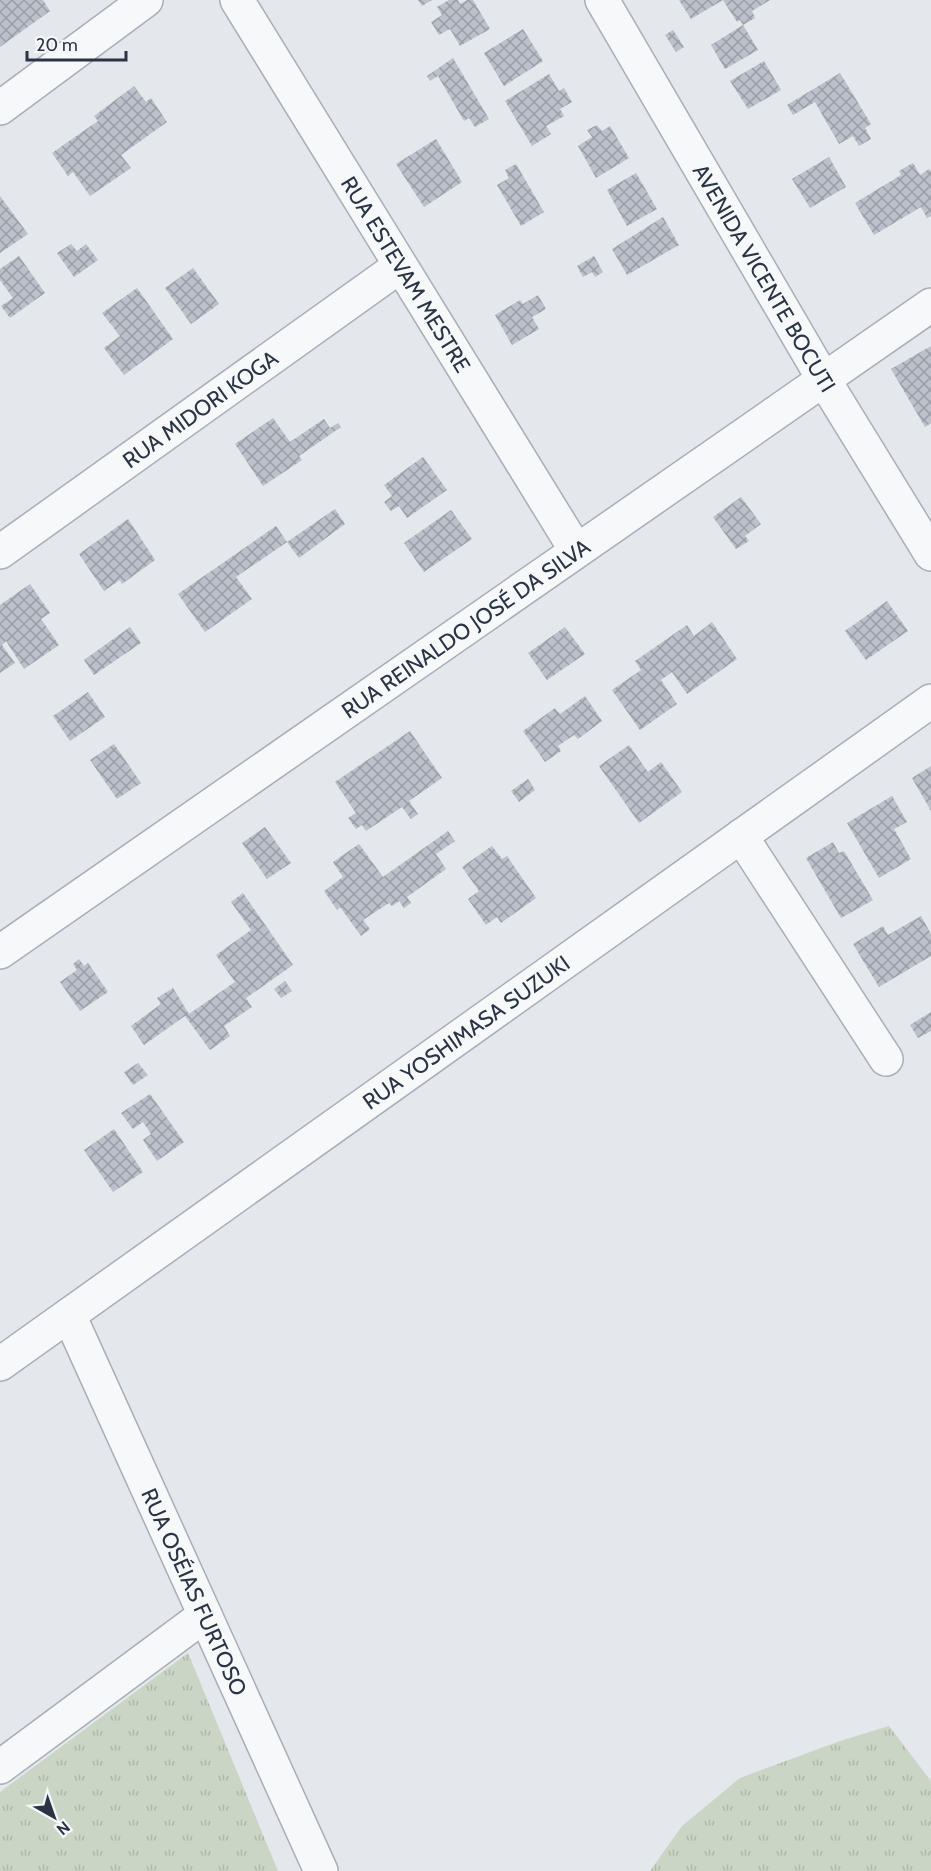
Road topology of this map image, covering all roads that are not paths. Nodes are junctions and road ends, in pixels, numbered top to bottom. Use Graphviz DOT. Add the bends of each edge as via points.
graph roads {
  1 [pos="146,0"];
  2 [pos="237,0"];
  3 [pos="602,0"];
  4 [pos="0,108"];
  5 [pos="400,266"];
  6 [pos="931,305"];
  7 [pos="824,380"];
  8 [pos="576,550"];
  9 [pos="0,552"];
  10 [pos="931,554"];
  11 [pos="931,701"];
  12 [pos="741,836"];
  13 [pos="0,952"];
  14 [pos="886,1059"];
  15 [pos="69,1315"];
  16 [pos="0,1364"];
  17 [pos="205,1615"];
  18 [pos="0,1767"];
  19 [pos="321,1871"];
  1 -- 4 [label="street"];
  2 -- 5 [label="street, RUA ESTEVAM MESTRE"];
  3 -- 7 [label="street, AVENIDA VICENTE BOCUTI"];
  5 -- 8 [label="street, RUA ESTEVAM MESTRE"];
  5 -- 9 [label="street, RUA MIDORI KOGA"];
  6 -- 7 [label="street, RUA REINALDO JOSÉ DA SILVA"];
  7 -- 8 [label="street, RUA REINALDO JOSÉ DA SILVA"];
  7 -- 10 [label="street, AVENIDA VICENTE BOCUTI"];
  8 -- 13 [label="street, RUA REINALDO JOSÉ DA SILVA"];
  11 -- 12 [label="street, RUA YOSHIMASA SUZUKI"];
  12 -- 14 [label="street"];
  12 -- 15 [label="street, RUA YOSHIMASA SUZUKI"];
  15 -- 16 [label="street, RUA YOSHIMASA SUZUKI"];
  15 -- 17 [label="street, RUA OSÉIAS FURTOSO"];
  17 -- 18 [label="street"];
  17 -- 19 [label="street, RUA OSÉIAS FURTOSO"];
}
